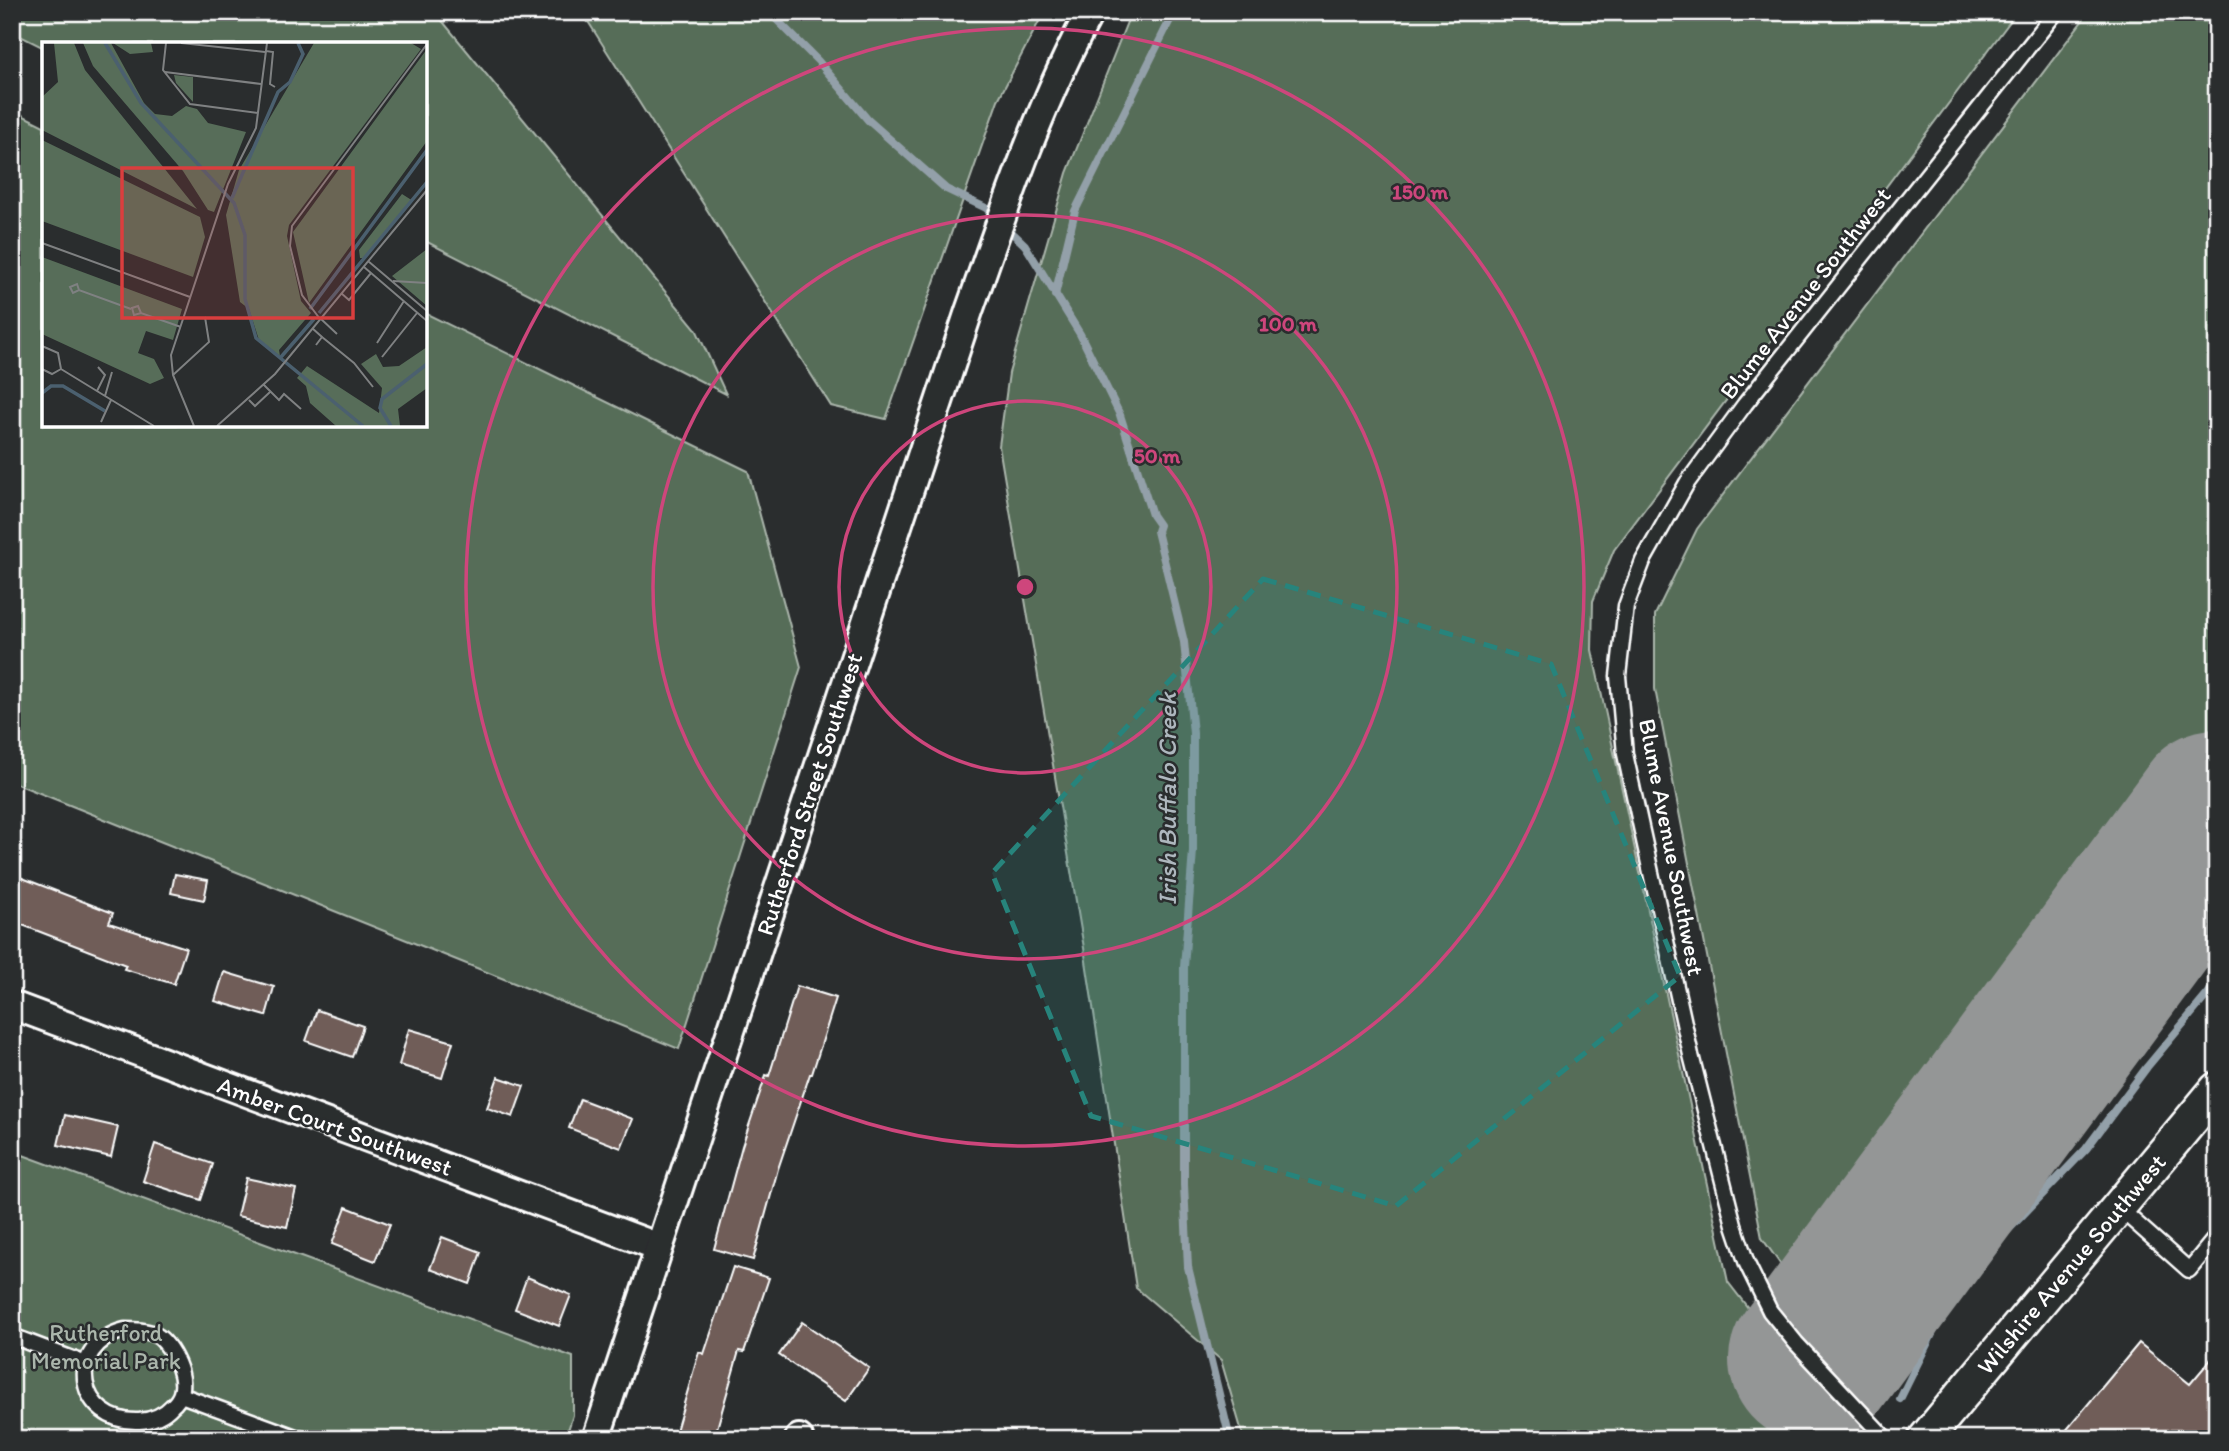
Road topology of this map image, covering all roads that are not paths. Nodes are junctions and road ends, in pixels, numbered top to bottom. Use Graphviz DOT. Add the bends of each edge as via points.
graph roads {
  1 [pos="1090,12"];
  2 [pos="2056,12"];
  3 [pos="12,1006"];
  4 [pos="2217,1089"];
  5 [pos="2118,1207"];
  6 [pos="2217,1236"];
  7 [pos="659,1247"];
  8 [pos="12,1336"];
  9 [pos="86,1364"];
  10 [pos="181,1395"];
  11 [pos="301,1439"];
  12 [pos="596,1439"];
  13 [pos="1886,1439"];
  14 [pos="1925,1439"];
  1 -- 7 [label="street, Rutherford Street Southwest" via="1025,150"];
  2 -- 13 [label="lane, Blume Avenue Southwest" via="1687,483 1643,561 1626,606 1618,676 1625,754 1691,1055 1734,1225 1770,1311"];
  3 -- 7 [label="street, Amber Court Southwest"];
  4 -- 5 [label="street, Wilshire Avenue Southwest"];
  5 -- 6 [label="lane" via="2189,1270"];
  5 -- 14 [label="street, Wilshire Avenue Southwest"];
  7 -- 12 [label="street, Rutherford Street Southwest"];
  8 -- 9 [label="lane"];
  9 -- 10 [label="lane" via="85,1382 92,1398 114,1418 128,1421 159,1416"];
  9 -- 10 [label="lane" via="91,1351 111,1334 139,1330 154,1334 169,1346 175,1359"];
  10 -- 11 [label="lane"];
}
